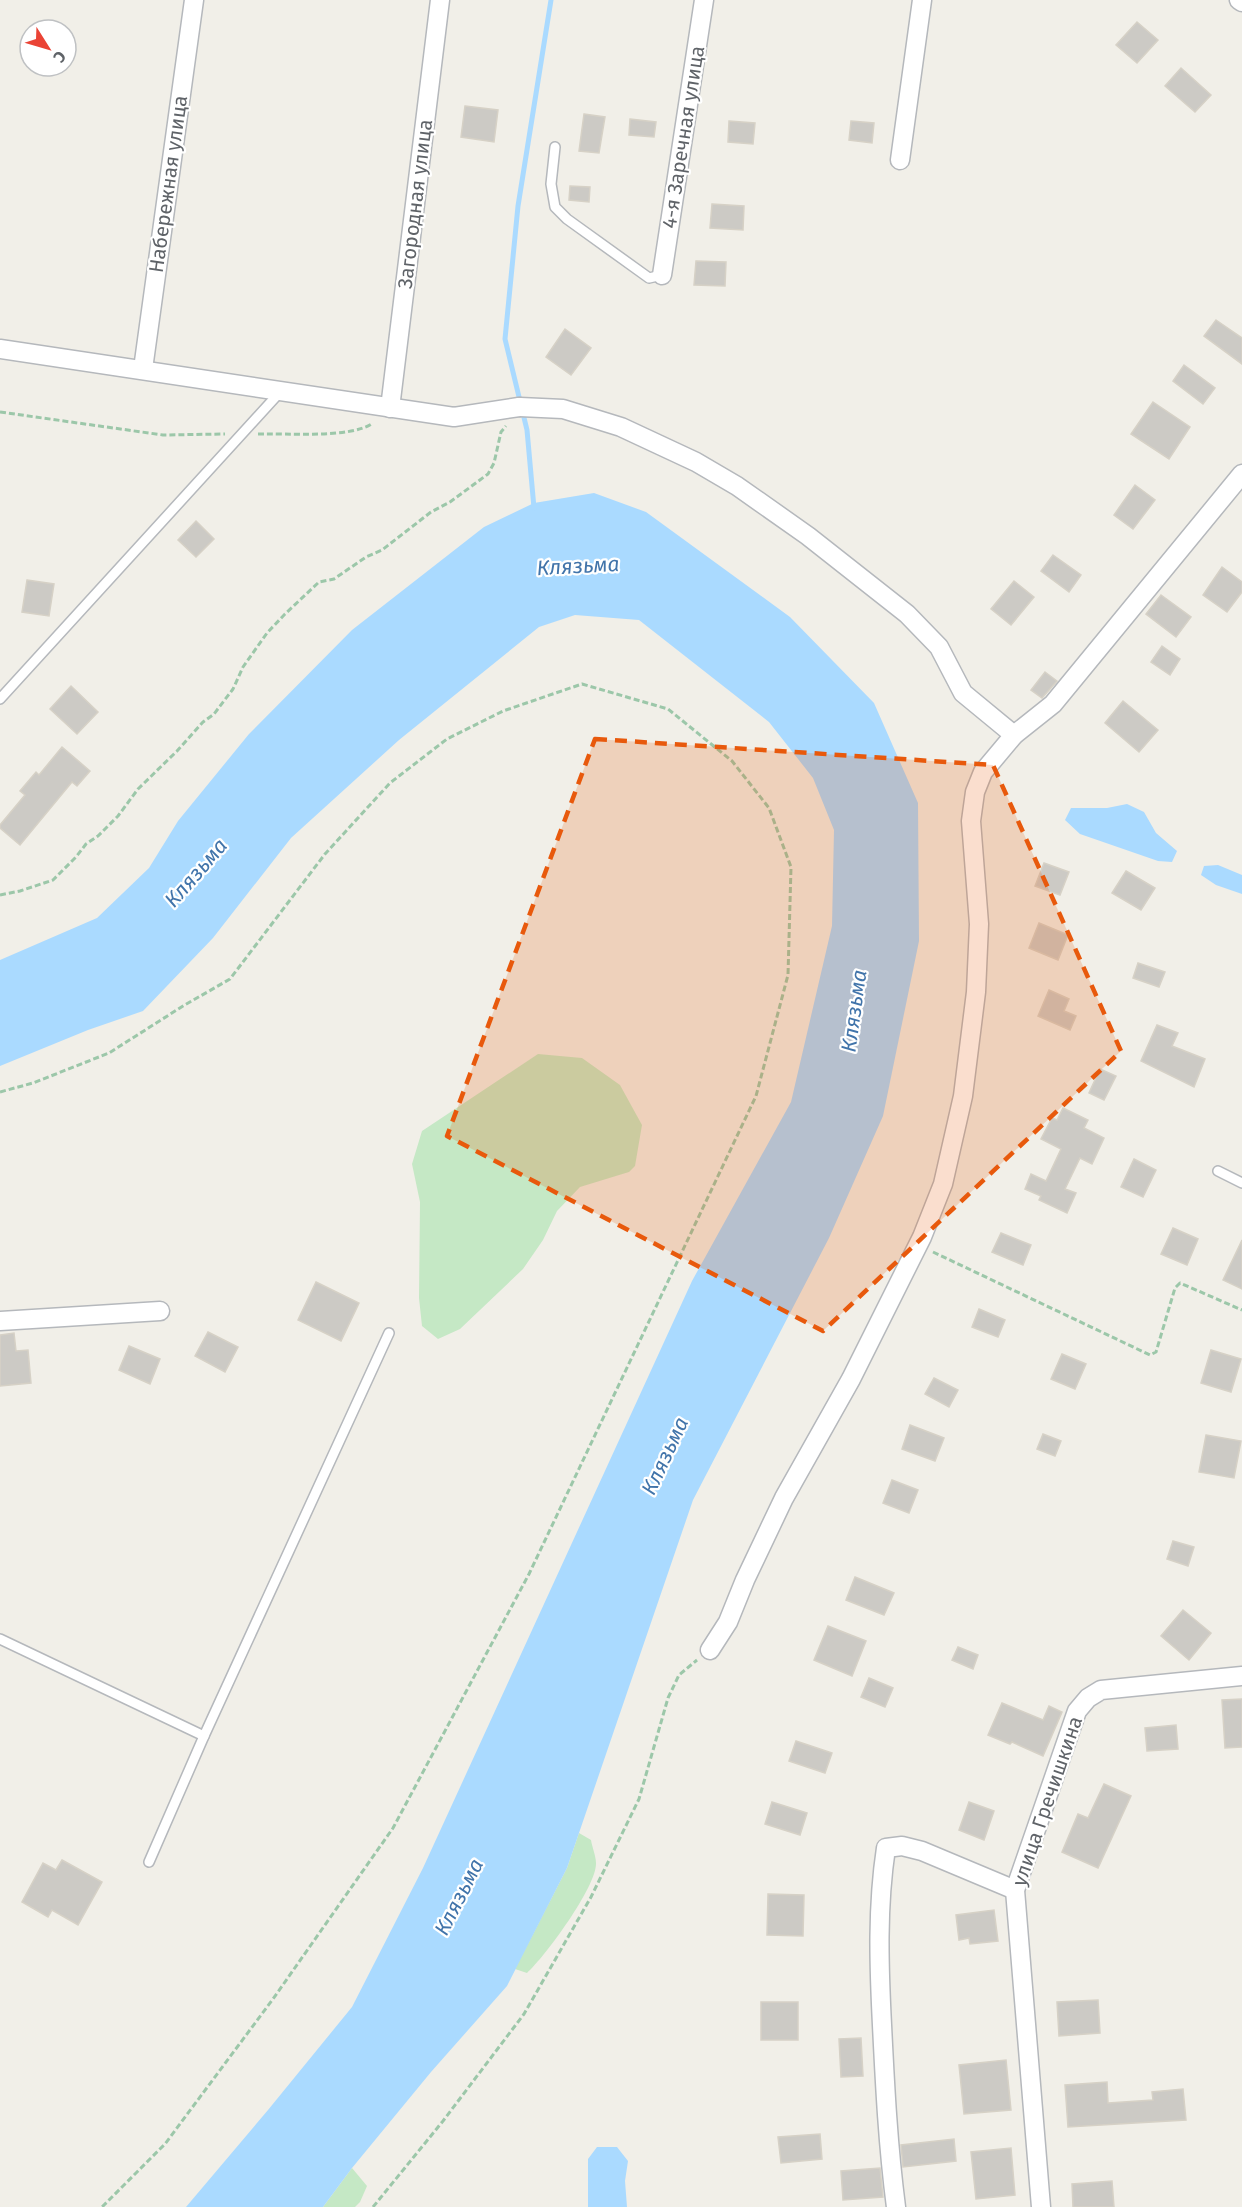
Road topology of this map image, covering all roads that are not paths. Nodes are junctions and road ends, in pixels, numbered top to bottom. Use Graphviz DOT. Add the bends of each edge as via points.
graph roads {
  1 [pos="194,0"];
  2 [pos="440,0"];
  3 [pos="704,0"];
  4 [pos="922,0"];
  5 [pos="555,147"];
  6 [pos="900,160"];
  7 [pos="662,275"];
  8 [pos="0,349"];
  9 [pos="143,369"];
  10 [pos="280,391"];
  11 [pos="390,408"];
  12 [pos="1242,474"];
  13 [pos="0,699"];
  14 [pos="1014,735"];
  15 [pos="1218,1172"];
  16 [pos="1242,1183"];
  17 [pos="159,1311"];
  18 [pos="0,1321"];
  19 [pos="389,1333"];
  20 [pos="0,1639"];
  21 [pos="710,1650"];
  22 [pos="1242,1676"];
  23 [pos="204,1736"];
  24 [pos="149,1862"];
  25 [pos="1015,1890"];
  26 [pos="896,2207"];
  27 [pos="1041,2207"];
  1 -- 9 [label="street, Набережная улица"];
  2 -- 11 [label="street, Загородная улица"];
  3 -- 7 [label="street, 4-я Заречная улица"];
  4 -- 6 [label="street"];
  5 -- 7 [label="lane" via="551,184 555,207 649,278"];
  8 -- 9 [label="street"];
  9 -- 10 [label="street"];
  10 -- 11 [label="street"];
  10 -- 13 [label="lane"];
  11 -- 14 [label="street" via="454,417 522,406 563,409 621,427 696,462 808,536 907,614 939,647 963,693"];
  12 -- 14 [label="street" via="1053,704"];
  14 -- 21 [label="street" via="983,771 975,792 971,821 979,924 976,992 960,1107 943,1184 918,1245 851,1379 784,1498 728,1622"];
  15 -- 16 [label="lane"];
  17 -- 18 [label="street"];
  19 -- 23 [label="lane"];
  20 -- 23 [label="lane"];
  22 -- 25 [label="street, улица Гречишкина" via="1101,1690 1088,1698 1077,1711"];
  23 -- 24 [label="lane"];
  25 -- 26 [label="street" via="922,1851 902,1846 886,1848 879,1937 889,2151"];
  25 -- 27 [label="street, улица Гречишкина"];
}
